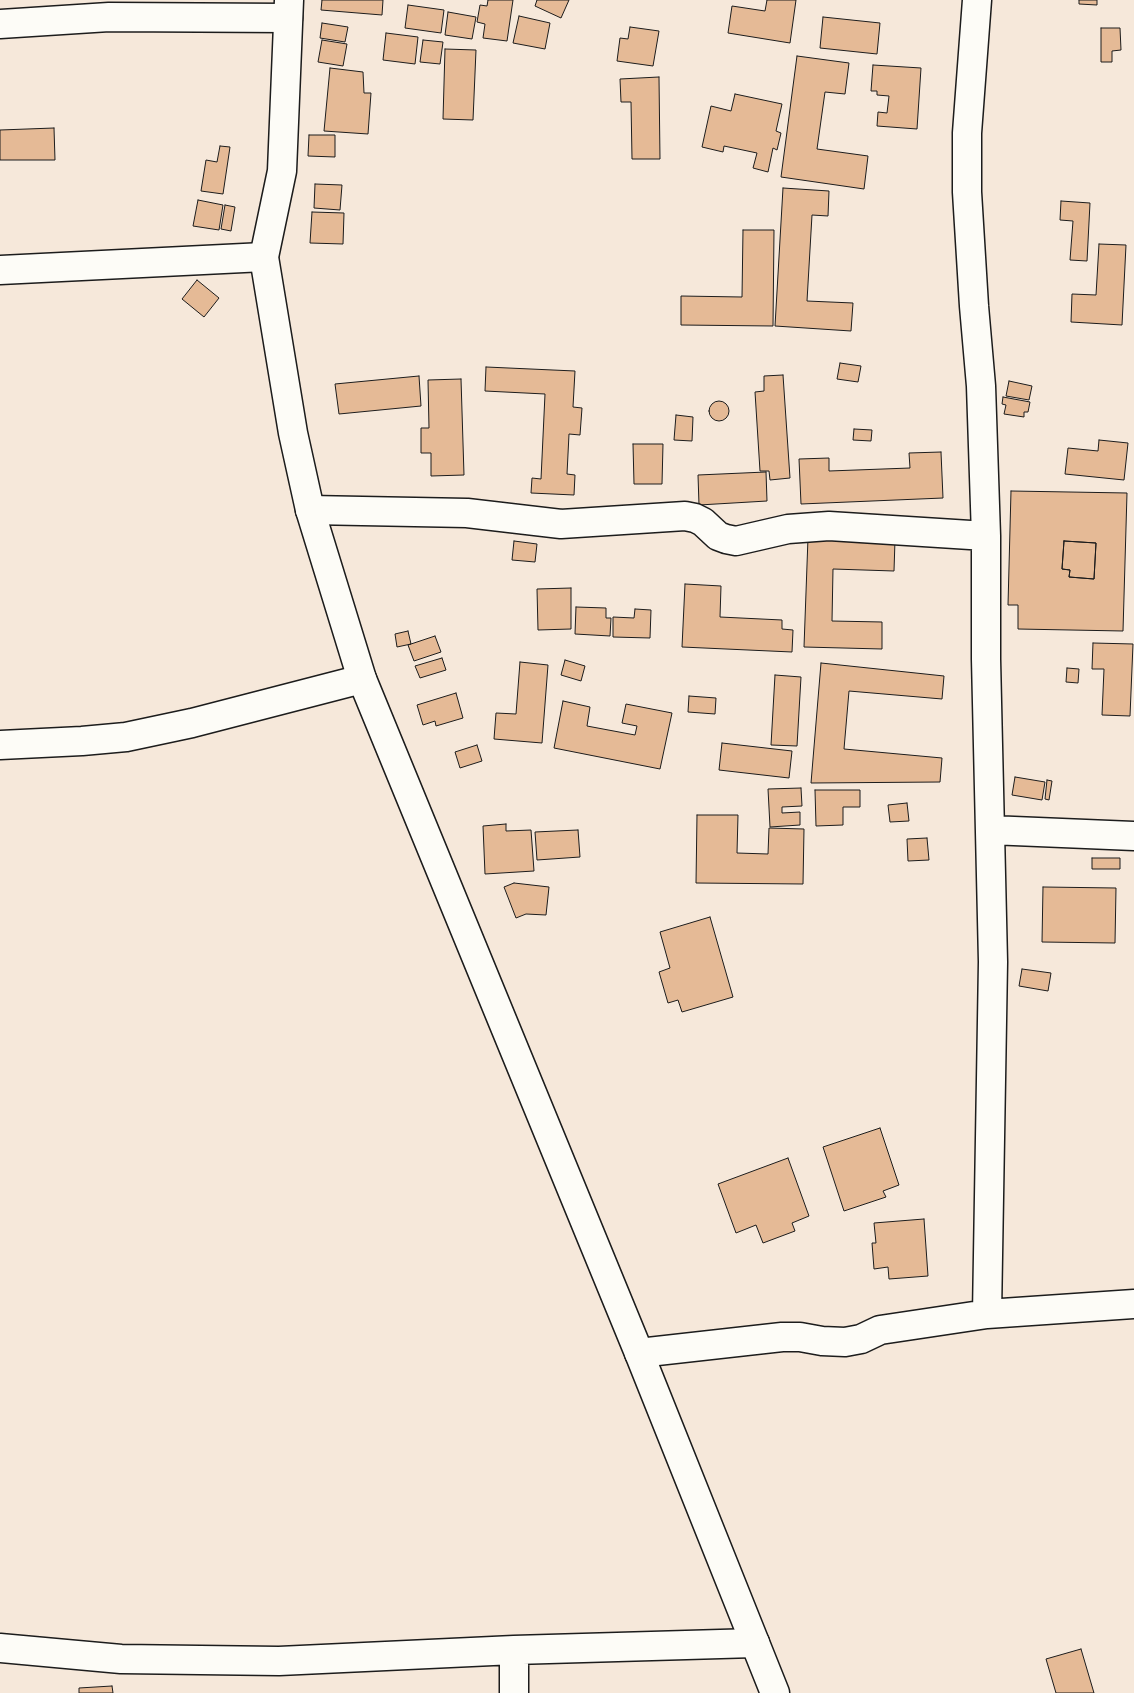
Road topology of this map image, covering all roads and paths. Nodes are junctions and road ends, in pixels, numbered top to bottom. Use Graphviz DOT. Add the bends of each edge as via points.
graph roads {
  1 [pos="978,0"];
  2 [pos="288,9"];
  3 [pos="0,24"];
  4 [pos="264,257"];
  5 [pos="0,270"];
  6 [pos="310,510"];
  7 [pos="986,536"];
  8 [pos="362,680"];
  9 [pos="0,745"];
  10 [pos="990,830"];
  11 [pos="1134,836"];
  12 [pos="1134,1304"];
  13 [pos="987,1314"];
  14 [pos="639,1353"];
  15 [pos="755,1643"];
  16 [pos="0,1648"];
  17 [pos="514,1650"];
  18 [pos="514,1693"];
  19 [pos="775,1693"];
  1 -- 7 [label="street" via="967,133 967,192"];
  2 -- 3 [label="street"];
  2 -- 4 [label="street" via="282,171"];
  4 -- 5 [label="street"];
  4 -- 6 [label="street" via="293,433"];
  6 -- 7 [label="street" via="467,513 562,524 685,516 703,522 726,540 736,541 788,529 829,526"];
  6 -- 8 [label="street"];
  7 -- 10 [label="street"];
  8 -- 9 [label="street" via="126,737"];
  8 -- 14 [label="street"];
  10 -- 11 [label="street"];
  10 -- 13 [label="street" via="993,962"];
  12 -- 13 [label="street"];
  13 -- 14 [label="street" via="880,1330 845,1342 782,1337"];
  14 -- 15 [label="street"];
  15 -- 17 [label="street"];
  15 -- 19 [label="street"];
  16 -- 17 [label="street" via="121,1659 279,1661"];
  17 -- 18 [label="street"];
}
